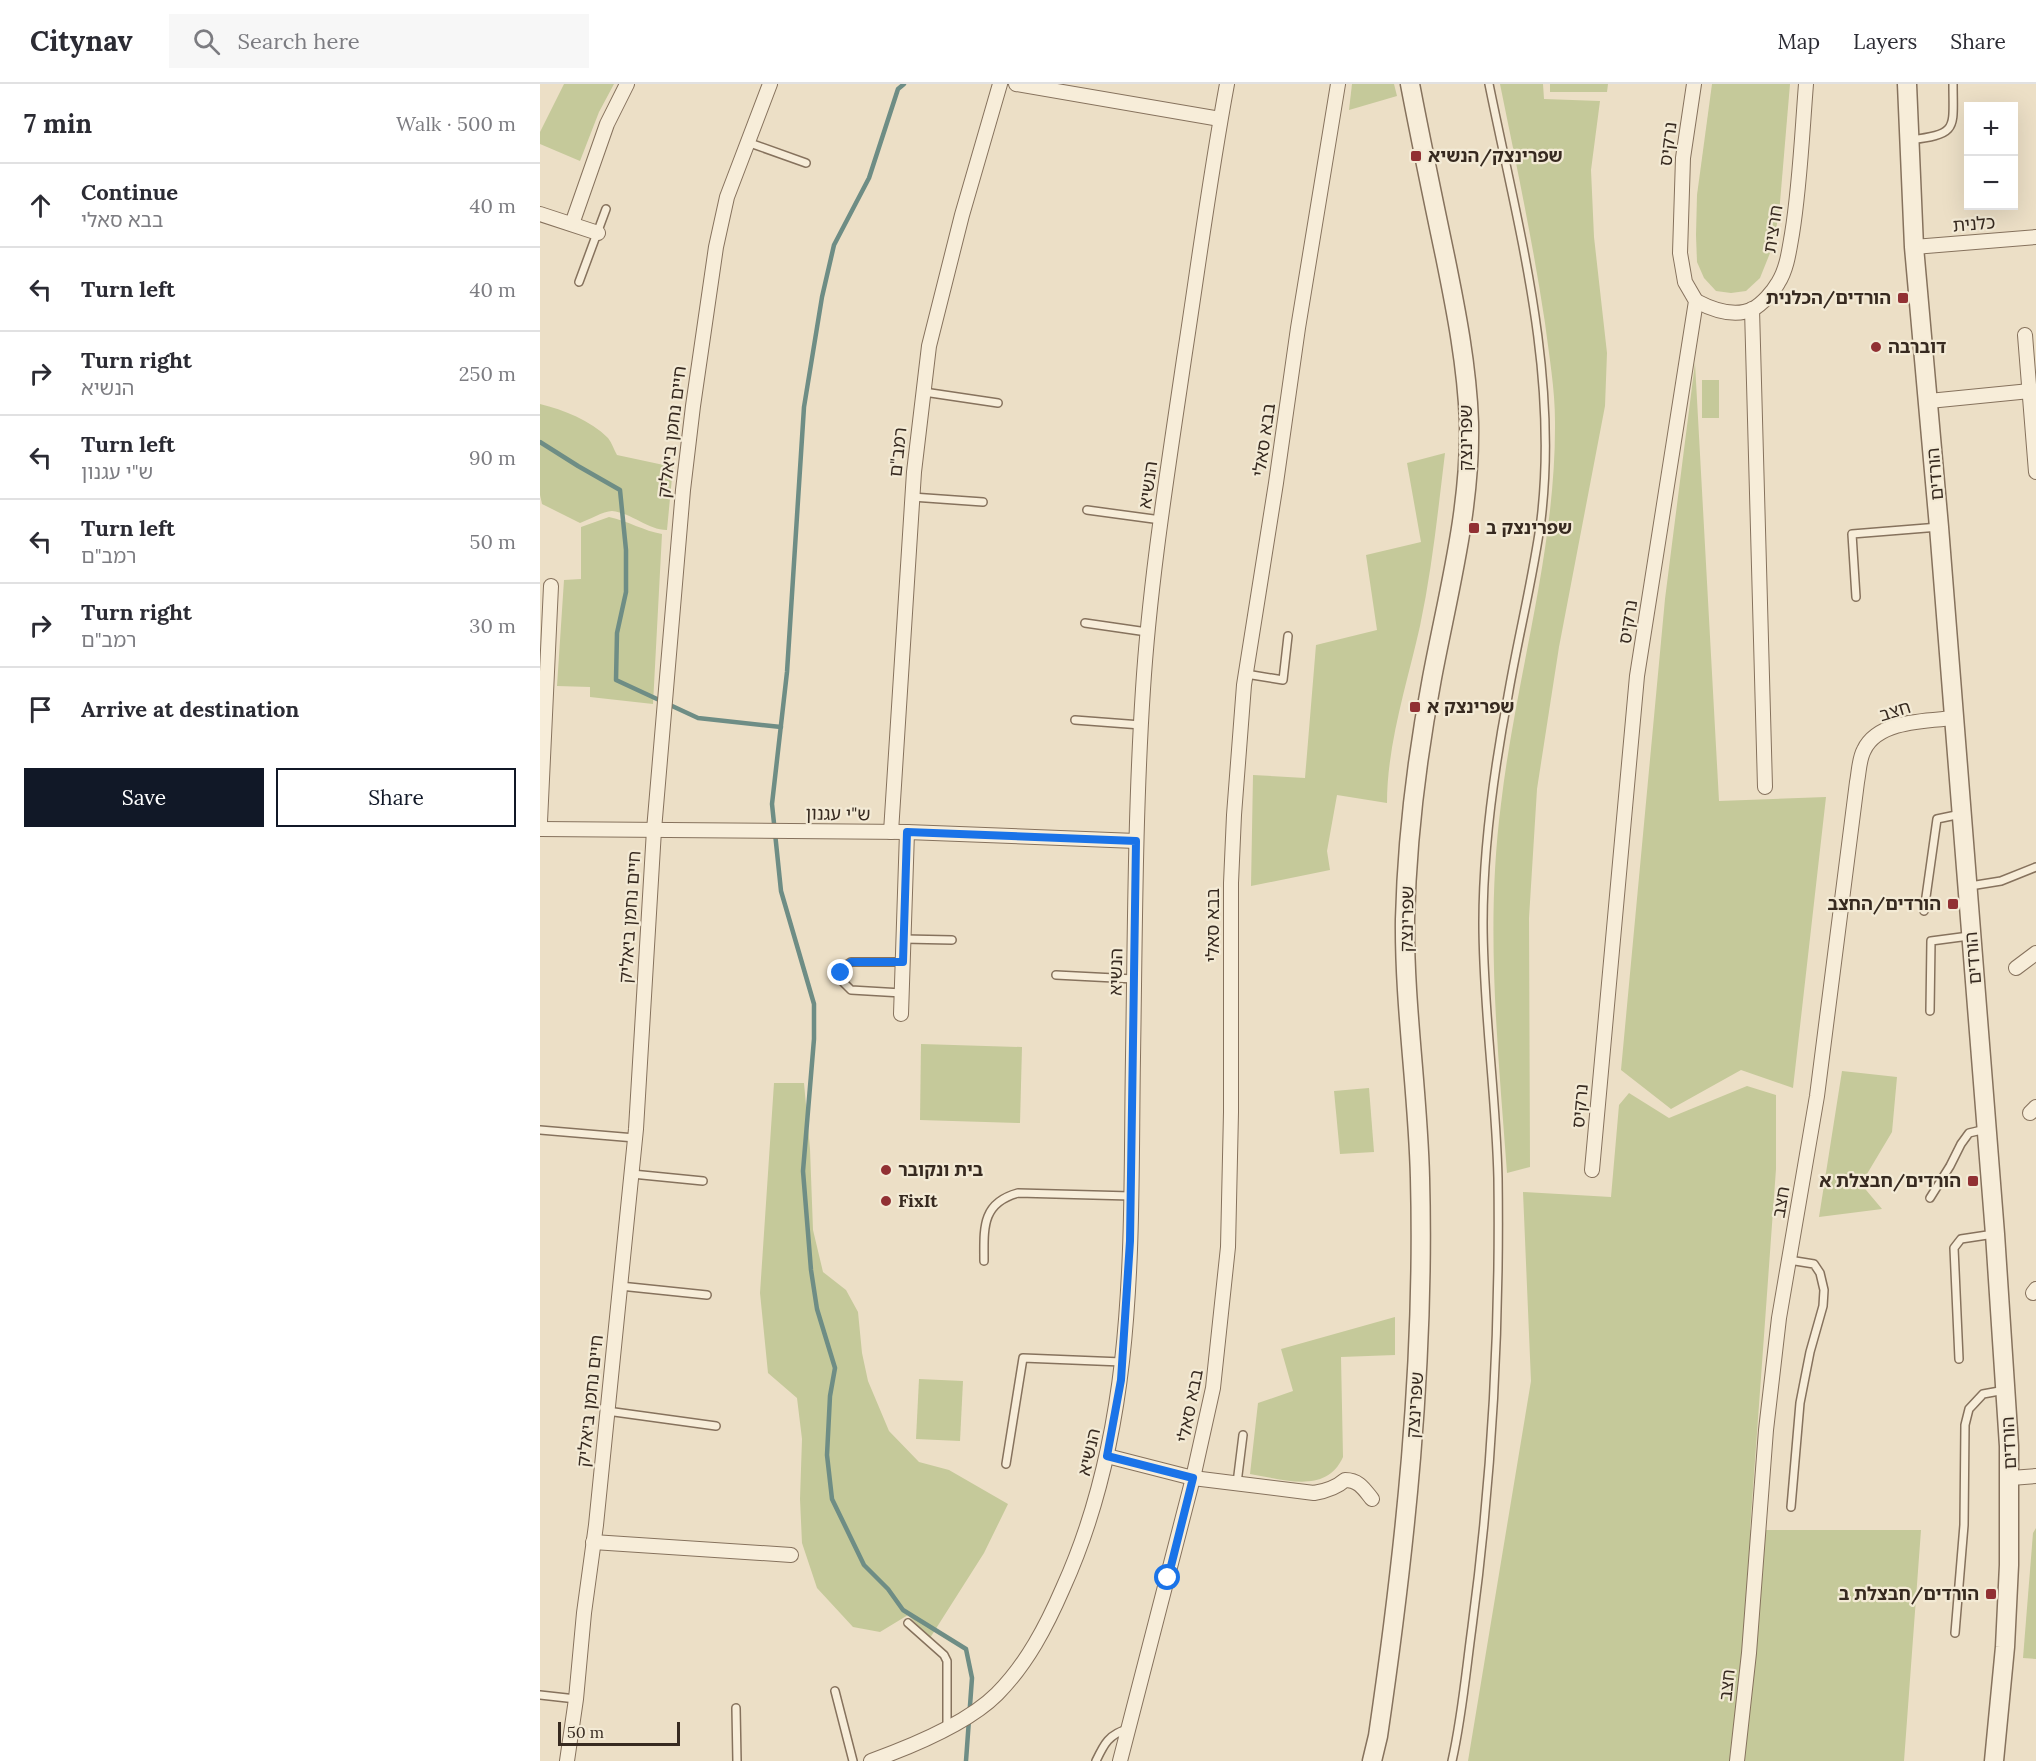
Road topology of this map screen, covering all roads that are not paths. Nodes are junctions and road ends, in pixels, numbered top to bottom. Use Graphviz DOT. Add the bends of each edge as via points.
graph roads {
  1 [pos="627,84"];
  2 [pos="770,84"];
  3 [pos="1000,84"];
  4 [pos="1016,84"];
  5 [pos="1227,84"];
  6 [pos="1338,84"];
  7 [pos="1410,84"];
  8 [pos="1489,84"];
  9 [pos="1694,84"];
  10 [pos="1806,84"];
  11 [pos="1907,84"];
  12 [pos="1953,84"];
  13 [pos="1220,120"];
  14 [pos="1909,140"];
  15 [pos="747,142"];
  16 [pos="806,163"];
  17 [pos="606,209"];
  18 [pos="540,214"];
  19 [pos="573,224"];
  20 [pos="598,232"];
  21 [pos="2036,237"];
  22 [pos="1914,247"];
  23 [pos="579,282"];
  24 [pos="1696,301"];
  25 [pos="1752,309"];
  26 [pos="2025,335"];
  27 [pos="2030,391"];
  28 [pos="923,392"];
  29 [pos="1929,401"];
  30 [pos="998,403"];
  31 [pos="2036,472"];
  32 [pos="912,497"];
  33 [pos="983,502"];
  34 [pos="1087,510"];
  35 [pos="1161,520"];
  36 [pos="1939,527"];
  37 [pos="551,586"];
  38 [pos="1856,597"];
  39 [pos="1085,623"];
  40 [pos="1147,632"];
  41 [pos="1288,636"];
  42 [pos="1246,674"];
  43 [pos="1954,718"];
  44 [pos="1075,720"];
  45 [pos="1141,725"];
  46 [pos="1765,788"];
  47 [pos="1961,814"];
  48 [pos="540,822"];
  49 [pos="540,829"];
  50 [pos="654,830"];
  51 [pos="891,832"];
  52 [pos="907,832"];
  53 [pos="1136,841"];
  54 [pos="2036,867"];
  55 [pos="1966,886"];
  56 [pos="1924,911"];
  57 [pos="1971,936"];
  58 [pos="904,939"];
  59 [pos="952,940"];
  60 [pos="2036,953"];
  61 [pos="903,962"];
  62 [pos="2016,968"];
  63 [pos="1056,975"];
  64 [pos="1134,979"];
  65 [pos="902,993"];
  66 [pos="1930,1011"];
  67 [pos="901,1014"];
  68 [pos="1987,1129"];
  69 [pos="540,1130"];
  70 [pos="635,1138"];
  71 [pos="1592,1170"];
  72 [pos="632,1174"];
  73 [pos="703,1181"];
  74 [pos="1131,1196"];
  75 [pos="1930,1198"];
  76 [pos="1995,1234"];
  77 [pos="1789,1260"];
  78 [pos="984,1261"];
  79 [pos="620,1286"];
  80 [pos="707,1295"];
  81 [pos="1959,1359"];
  82 [pos="1122,1362"];
  83 [pos="2006,1390"];
  84 [pos="607,1411"];
  85 [pos="716,1426"];
  86 [pos="1243,1435"];
  87 [pos="1107,1456"];
  88 [pos="1006,1464"];
  89 [pos="2036,1476"];
  90 [pos="1193,1478"];
  91 [pos="2011,1478"];
  92 [pos="1237,1483"];
  93 [pos="1372,1498"];
  94 [pos="1791,1507"];
  95 [pos="593,1542"];
  96 [pos="791,1555"];
  97 [pos="908,1623"];
  98 [pos="1955,1633"];
  99 [pos="835,1691"];
  100 [pos="540,1695"];
  101 [pos="576,1699"];
  102 [pos="736,1708"];
  103 [pos="947,1727"];
  104 [pos="1128,1730"];
  105 [pos="570,1761"];
  106 [pos="737,1761"];
  107 [pos="853,1761"];
  108 [pos="871,1761"];
  109 [pos="1096,1761"];
  110 [pos="1120,1761"];
  111 [pos="1372,1761"];
  112 [pos="1452,1761"];
  113 [pos="1737,1761"];
  114 [pos="1994,1761"];
  1 -- 19 [label="street" via="607,124"];
  2 -- 15 [label="street, חיים נחמן ביאליק"];
  3 -- 28 [label="street, רמב\"ם" via="944,284"];
  4 -- 13 [label="street"];
  5 -- 13 [label="street, הנשיא"];
  6 -- 42 [label="street, בבא סאלי"];
  7 -- 111 [label="street, שפרינצק" via="1454,301 1468,422 1464,510 1424,726 1408,862 1407,984 1420,1176 1417,1377 1400,1582"];
  8 -- 112 [label="lane" via="1531,288 1546,420 1541,519 1499,749 1486,868 1485,981 1497,1173 1495,1380 1477,1591"];
  9 -- 24 [label="street, נרקיס" via="1683,158 1680,253 1685,282"];
  10 -- 25 [label="street, חרצית" via="1796,211 1786,265 1778,283"];
  11 -- 14 [label="street, הורדים"];
  12 -- 14 [label="lane" via="1953,123 1946,132"];
  13 -- 35 [label="street, הנשיא"];
  14 -- 22 [label="street, הורדים"];
  15 -- 16 [label="lane"];
  15 -- 50 [label="street, חיים נחמן ביאליק" via="716,247 693,406"];
  17 -- 20 [label="lane"];
  18 -- 19 [label="street"];
  19 -- 20 [label="street"];
  20 -- 23 [label="lane"];
  21 -- 22 [label="street, כלנית"];
  22 -- 29 [label="street, הורדים"];
  24 -- 25 [label="street" via="1716,311"];
  24 -- 71 [label="street, נרקיס" via="1637,676"];
  25 -- 46 [label="street"];
  26 -- 27 [label="street"];
  27 -- 29 [label="street"];
  27 -- 31 [label="street"];
  28 -- 30 [label="lane"];
  28 -- 32 [label="street, רמב\"ם"];
  29 -- 36 [label="street, הורדים"];
  32 -- 33 [label="lane"];
  32 -- 51 [label="street, רמב\"ם"];
  34 -- 35 [label="lane"];
  35 -- 40 [label="street, הנשיא"];
  36 -- 38 [label="lane" via="1852,534"];
  36 -- 43 [label="street, הורדים"];
  37 -- 48 [label="street"];
  39 -- 40 [label="lane"];
  40 -- 45 [label="street, הנשיא"];
  41 -- 42 [label="lane" via="1283,680"];
  42 -- 90 [label="street, בבא סאלי" via="1233,815 1228,1247 1213,1388"];
  43 -- 47 [label="street, הורדים"];
  43 -- 77 [label="street, חצב" via="1889,728 1864,749 1817,1096"];
  44 -- 45 [label="lane"];
  45 -- 53 [label="street, הנשיא"];
  47 -- 55 [label="street, הורדים"];
  47 -- 56 [label="lane" via="1937,819"];
  49 -- 50 [label="street, ש\"י עגנון"];
  50 -- 51 [label="street, ש\"י עגנון"];
  50 -- 70 [label="street, חיים נחמן ביאליק"];
  51 -- 52 [label="street, ש\"י עגנון"];
  52 -- 53 [label="street, ש\"י עגנון"];
  52 -- 58 [label="street"];
  53 -- 64 [label="street, הנשיא"];
  54 -- 55 [label="lane" via="2001,881"];
  55 -- 57 [label="street, הורדים"];
  57 -- 66 [label="lane" via="1931,941"];
  57 -- 68 [label="street, הורדים"];
  58 -- 59 [label="lane"];
  58 -- 61 [label="street"];
  60 -- 62 [label="street"];
  61 -- 65 [label="street"];
  61 -- 65 [label="lane" via="851,962 842,968 840,979 850,990"];
  63 -- 64 [label="lane"];
  64 -- 74 [label="street, הנשיא"];
  65 -- 67 [label="street"];
  68 -- 75 [label="lane" via="1969,1133"];
  68 -- 76 [label="street, הורדים"];
  69 -- 70 [label="lane"];
  70 -- 72 [label="street, חיים נחמן ביאליק"];
  72 -- 73 [label="lane"];
  72 -- 79 [label="street, חיים נחמן ביאליק"];
  74 -- 78 [label="lane" via="1006,1196 992,1207 985,1222"];
  74 -- 82 [label="street, הנשיא"];
  76 -- 81 [label="lane" via="1961,1239 1954,1248"];
  76 -- 83 [label="street, הורדים"];
  77 -- 94 [label="lane" via="1814,1264 1824,1290 1800,1403"];
  77 -- 113 [label="street, חצב" via="1766,1430"];
  79 -- 80 [label="lane"];
  79 -- 84 [label="street, חיים נחמן ביאליק"];
  82 -- 87 [label="street, הנשיא"];
  82 -- 88 [label="lane" via="1023,1358"];
  83 -- 91 [label="street, הורדים"];
  83 -- 98 [label="lane" via="1983,1394 1969,1409 1965,1425 1964,1525"];
  84 -- 85 [label="lane"];
  84 -- 95 [label="street, חיים נחמן ביאליק"];
  86 -- 92 [label="lane"];
  87 -- 90 [label="street"];
  87 -- 103 [label="street, הנשיא" via="1077,1558 1031,1651 996,1695"];
  89 -- 91 [label="street"];
  90 -- 92 [label="street"];
  90 -- 104 [label="street, בבא סאלי"];
  91 -- 114 [label="street, הורדים" via="2005,1647"];
  92 -- 93 [label="street" via="1314,1493 1353,1480"];
  95 -- 96 [label="street"];
  95 -- 101 [label="street, חיים נחמן ביאליק"];
  97 -- 103 [label="lane" via="947,1661"];
  99 -- 107 [label="lane"];
  100 -- 101 [label="lane"];
  101 -- 105 [label="street, חיים נחמן ביאליק"];
  102 -- 106 [label="lane"];
  103 -- 108 [label="street, הנשיא"];
  104 -- 109 [label="lane" via="1116,1732 1106,1740"];
  104 -- 110 [label="street, בבא סאלי"];
}
